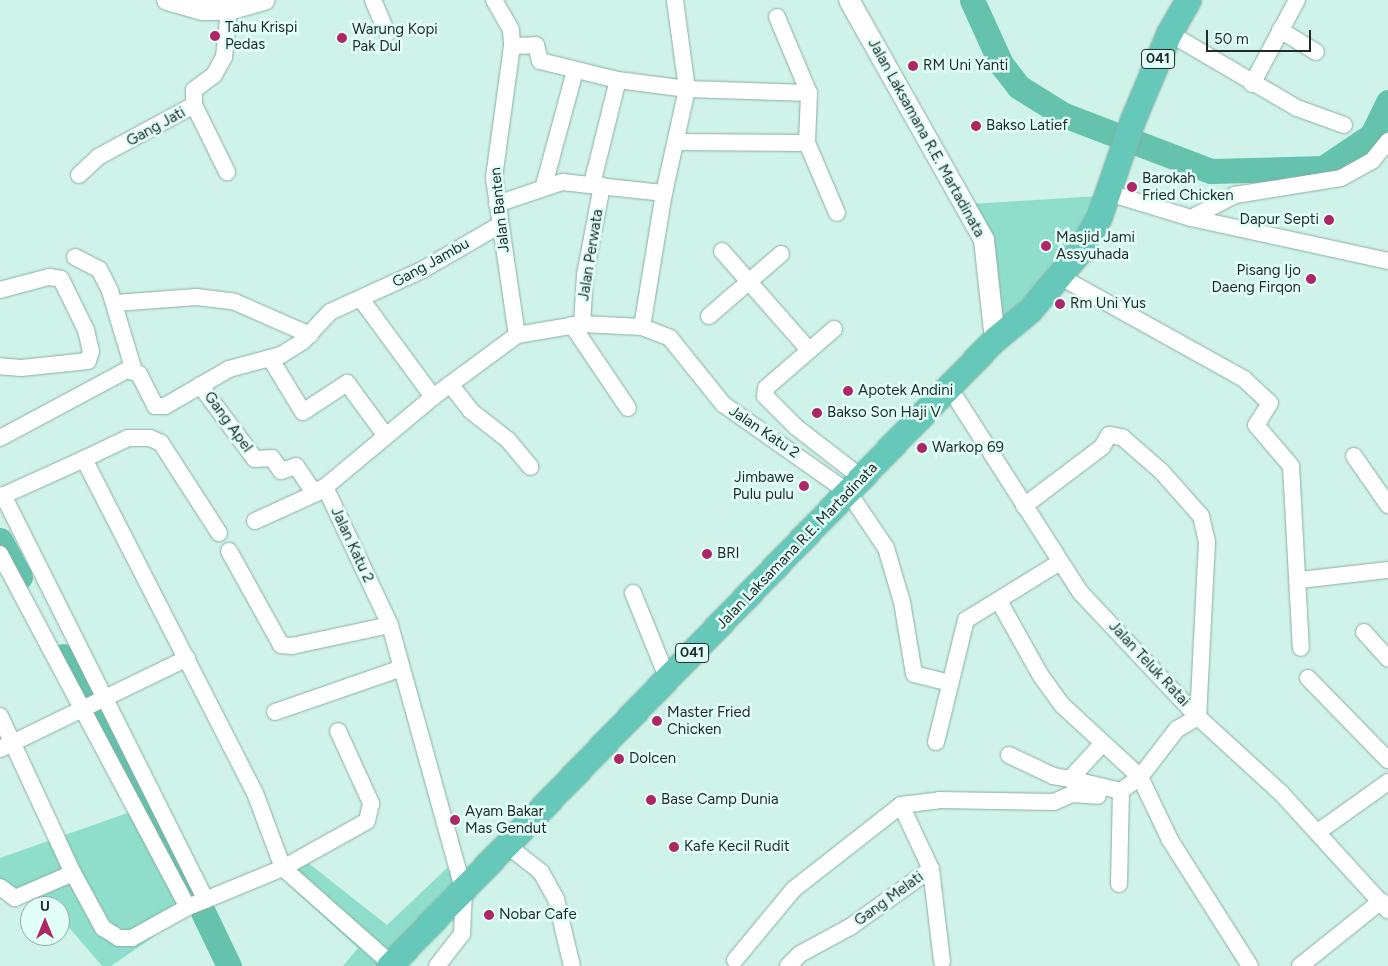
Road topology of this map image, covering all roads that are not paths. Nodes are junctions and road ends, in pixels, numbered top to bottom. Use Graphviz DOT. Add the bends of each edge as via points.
graph roads {
  1 [pos="265,0"];
  2 [pos="373,0"];
  3 [pos="494,0"];
  4 [pos="675,0"];
  5 [pos="849,0"];
  6 [pos="1188,0"];
  7 [pos="1297,0"];
  8 [pos="171,1"];
  9 [pos="229,10"];
  10 [pos="777,17"];
  11 [pos="1280,30"];
  12 [pos="387,33"];
  13 [pos="1169,34"];
  14 [pos="512,46"];
  15 [pos="1316,52"];
  16 [pos="575,72"];
  17 [pos="618,80"];
  18 [pos="1252,84"];
  19 [pos="687,89"];
  20 [pos="809,93"];
  21 [pos="194,105"];
  22 [pos="1344,125"];
  23 [pos="1388,141"];
  24 [pos="676,142"];
  25 [pos="807,143"];
  26 [pos="228,172"];
  27 [pos="79,175"];
  28 [pos="544,185"];
  29 [pos="597,185"];
  30 [pos="1110,188"];
  31 [pos="664,193"];
  32 [pos="498,204"];
  33 [pos="837,213"];
  34 [pos="1191,218"];
  35 [pos="500,225"];
  36 [pos="722,251"];
  37 [pos="781,254"];
  38 [pos="74,257"];
  39 [pos="1388,260"];
  40 [pos="1059,276"];
  41 [pos="749,280"];
  42 [pos="0,290"];
  43 [pos="360,299"];
  44 [pos="115,303"];
  45 [pos="709,316"];
  46 [pos="577,324"];
  47 [pos="642,326"];
  48 [pos="834,329"];
  49 [pos="310,335"];
  50 [pos="517,335"];
  51 [pos="995,339"];
  52 [pos="809,350"];
  53 [pos="270,358"];
  54 [pos="0,366"];
  55 [pos="134,370"];
  56 [pos="450,384"];
  57 [pos="200,385"];
  58 [pos="949,387"];
  59 [pos="433,397"];
  60 [pos="628,408"];
  61 [pos="386,436"];
  62 [pos="0,438"];
  63 [pos="1354,456"];
  64 [pos="84,459"];
  65 [pos="531,467"];
  66 [pos="856,486"];
  67 [pos="325,489"];
  68 [pos="2,496"];
  69 [pos="1388,505"];
  70 [pos="1024,506"];
  71 [pos="255,521"];
  72 [pos="219,533"];
  73 [pos="229,551"];
  74 [pos="0,554"];
  75 [pos="1060,562"];
  76 [pos="1388,570"];
  77 [pos="1300,580"];
  78 [pos="633,593"];
  79 [pos="999,601"];
  80 [pos="390,625"];
  81 [pos="1364,632"];
  82 [pos="1301,648"];
  83 [pos="187,658"];
  84 [pos="1388,659"];
  85 [pos="402,668"];
  86 [pos="667,677"];
  87 [pos="1308,678"];
  88 [pos="950,683"];
  89 [pos="94,702"];
  90 [pos="275,712"];
  91 [pos="0,716"];
  92 [pos="1198,717"];
  93 [pos="338,732"];
  94 [pos="936,742"];
  95 [pos="1101,745"];
  96 [pos="7,746"];
  97 [pos="1009,755"];
  98 [pos="1388,760"];
  99 [pos="1140,777"];
  100 [pos="1070,779"];
  101 [pos="1388,782"];
  102 [pos="1120,795"];
  103 [pos="901,805"];
  104 [pos="1318,832"];
  105 [pos="508,846"];
  106 [pos="283,868"];
  107 [pos="931,869"];
  108 [pos="73,872"];
  109 [pos="1118,884"];
  110 [pos="0,888"];
  111 [pos="464,892"];
  112 [pos="206,900"];
  113 [pos="1385,905"];
  114 [pos="188,907"];
  115 [pos="736,960"];
  116 [pos="942,961"];
  117 [pos="390,965"];
  118 [pos="437,966"];
  119 [pos="572,966"];
  120 [pos="788,966"];
  121 [pos="1250,966"];
  122 [pos="1300,966"];
  1 -- 9 [label="street"];
  2 -- 12 [label="street"];
  3 -- 14 [label="street, Jalan Banten" via="511,30"];
  4 -- 19 [label="street"];
  5 -- 51 [label="street, Jalan Laksamana R.E. Martadinata" via="984,240"];
  6 -- 13 [label="main road, 041"];
  7 -- 11 [label="street"];
  8 -- 9 [label="street" via="203,10"];
  9 -- 21 [label="street, Gang Jati" via="224,57 214,75 194,90"];
  10 -- 20 [label="street"];
  11 -- 15 [label="street"];
  11 -- 18 [label="street"];
  13 -- 18 [label="street"];
  13 -- 30 [label="main road, 041" via="1133,119"];
  14 -- 16 [label="street" via="536,45 540,61"];
  14 -- 32 [label="street, Jalan Banten" via="494,165"];
  16 -- 17 [label="street"];
  16 -- 28 [label="street"];
  17 -- 19 [label="street"];
  17 -- 29 [label="street"];
  18 -- 22 [label="street" via="1311,114"];
  19 -- 20 [label="street"];
  19 -- 24 [label="street"];
  20 -- 25 [label="street"];
  21 -- 26 [label="street"];
  21 -- 27 [label="street, Gang Jati" via="98,157"];
  23 -- 34 [label="street" via="1372,161 1341,178 1235,195"];
  24 -- 25 [label="street"];
  24 -- 31 [label="street"];
  25 -- 33 [label="street"];
  28 -- 29 [label="street"];
  28 -- 32 [label="street"];
  29 -- 31 [label="street"];
  29 -- 46 [label="street, Jalan Perwata"];
  30 -- 34 [label="street"];
  30 -- 40 [label="main road, Jalan Laksamana R.E. Martadinata / 041" via="1079,252"];
  31 -- 47 [label="street"];
  32 -- 35 [label="street, Jalan Banten"];
  34 -- 39 [label="street"];
  35 -- 43 [label="street, Gang Jambu" via="422,270"];
  35 -- 50 [label="street, Jalan Banten"];
  36 -- 41 [label="street"];
  37 -- 41 [label="street"];
  38 -- 44 [label="street" via="99,269"];
  40 -- 51 [label="main road, Jalan Laksamana R.E. Martadinata / 041" via="1030,310"];
  40 -- 77 [label="street" via="1244,379 1270,403 1256,425 1291,466"];
  41 -- 45 [label="street"];
  41 -- 52 [label="street"];
  42 -- 54 [label="street" via="48,277 61,279 91,348 88,361 21,368"];
  43 -- 49 [label="street, Gang Jambu" via="323,317"];
  43 -- 59 [label="street"];
  44 -- 49 [label="street" via="197,297 235,302"];
  44 -- 55 [label="street"];
  46 -- 47 [label="street, Jalan Katu 2"];
  46 -- 50 [label="street, Jalan Katu 2"];
  46 -- 60 [label="street"];
  47 -- 66 [label="street, Jalan Katu 2" via="670,338 723,404 744,422"];
  48 -- 52 [label="street"];
  49 -- 53 [label="street"];
  50 -- 56 [label="street, Jalan Katu 2"];
  51 -- 58 [label="main road, Jalan Laksamana R.E. Martadinata / 041"];
  52 -- 66 [label="street" via="766,388 765,396"];
  53 -- 57 [label="street" via="229,369"];
  53 -- 61 [label="street" via="303,412 347,383"];
  55 -- 57 [label="street" via="160,408"];
  55 -- 62 [label="street" via="127,370"];
  56 -- 59 [label="street, Jalan Katu 2"];
  56 -- 65 [label="street" via="472,411 508,440"];
  57 -- 67 [label="street, Gang Apel" via="245,450 255,459 272,458 281,471 296,466 312,490"];
  58 -- 66 [label="main road, Jalan Laksamana R.E. Martadinata / 041"];
  58 -- 70 [label="street, Jalan Teluk Ratai"];
  59 -- 61 [label="street, Jalan Katu 2"];
  61 -- 67 [label="street, Jalan Katu 2"];
  63 -- 69 [label="street"];
  64 -- 68 [label="street"];
  64 -- 72 [label="street" via="128,438 150,438 161,443"];
  64 -- 83 [label="street"];
  66 -- 86 [label="main road, Jalan Laksamana R.E. Martadinata / 041"];
  66 -- 88 [label="street" via="886,548 902,602 914,674"];
  67 -- 71 [label="street"];
  67 -- 80 [label="street, Jalan Katu 2"];
  68 -- 89 [label="street"];
  70 -- 75 [label="street, Jalan Teluk Ratai"];
  70 -- 92 [label="street" via="1102,447 1108,435 1122,437 1161,471 1201,516 1207,541"];
  73 -- 80 [label="street" via="277,643 292,646"];
  74 -- 89 [label="street"];
  75 -- 79 [label="street"];
  75 -- 92 [label="street, Jalan Teluk Ratai" via="1080,592"];
  76 -- 77 [label="street"];
  77 -- 82 [label="street"];
  78 -- 86 [label="street"];
  79 -- 88 [label="street" via="963,625"];
  79 -- 95 [label="street" via="1041,676"];
  80 -- 85 [label="street, Jalan Katu 2"];
  81 -- 84 [label="street"];
  83 -- 89 [label="street"];
  83 -- 106 [label="street" via="255,793"];
  85 -- 90 [label="street"];
  85 -- 111 [label="street, Jalan Katu 2"];
  86 -- 105 [label="main road, Jalan Laksamana R.E. Martadinata / 041"];
  87 -- 98 [label="street"];
  88 -- 94 [label="street"];
  89 -- 96 [label="street"];
  89 -- 112 [label="street"];
  89 -- 114 [label="street"];
  91 -- 96 [label="street"];
  92 -- 99 [label="street" via="1177,729"];
  92 -- 104 [label="street, Jalan Teluk Ratai" via="1257,769"];
  93 -- 106 [label="street" via="371,803 370,816"];
  95 -- 99 [label="street"];
  95 -- 100 [label="street"];
  96 -- 108 [label="street"];
  97 -- 100 [label="street" via="1053,776"];
  99 -- 102 [label="street"];
  99 -- 121 [label="street" via="1170,840"];
  100 -- 102 [label="street"];
  101 -- 104 [label="street"];
  102 -- 103 [label="street" via="1072,794 1054,802 939,800"];
  102 -- 109 [label="street"];
  103 -- 107 [label="street, Gang Melati"];
  103 -- 115 [label="street" via="794,889"];
  104 -- 113 [label="street, Jalan Teluk Ratai"];
  105 -- 111 [label="main road, Jalan Laksamana R.E. Martadinata / 041"];
  105 -- 119 [label="street" via="541,872 556,899"];
  106 -- 112 [label="street"];
  106 -- 117 [label="street"];
  107 -- 116 [label="street"];
  107 -- 120 [label="street, Gang Melati" via="850,927 800,954"];
  108 -- 110 [label="street" via="15,898"];
  108 -- 114 [label="street" via="103,928 112,936 132,938"];
  111 -- 117 [label="main road, Jalan Laksamana R.E. Martadinata / 041"];
  111 -- 118 [label="street, Jalan Katu 2" via="462,934"];
  112 -- 114 [label="street"];
  113 -- 122 [label="street"];
}
